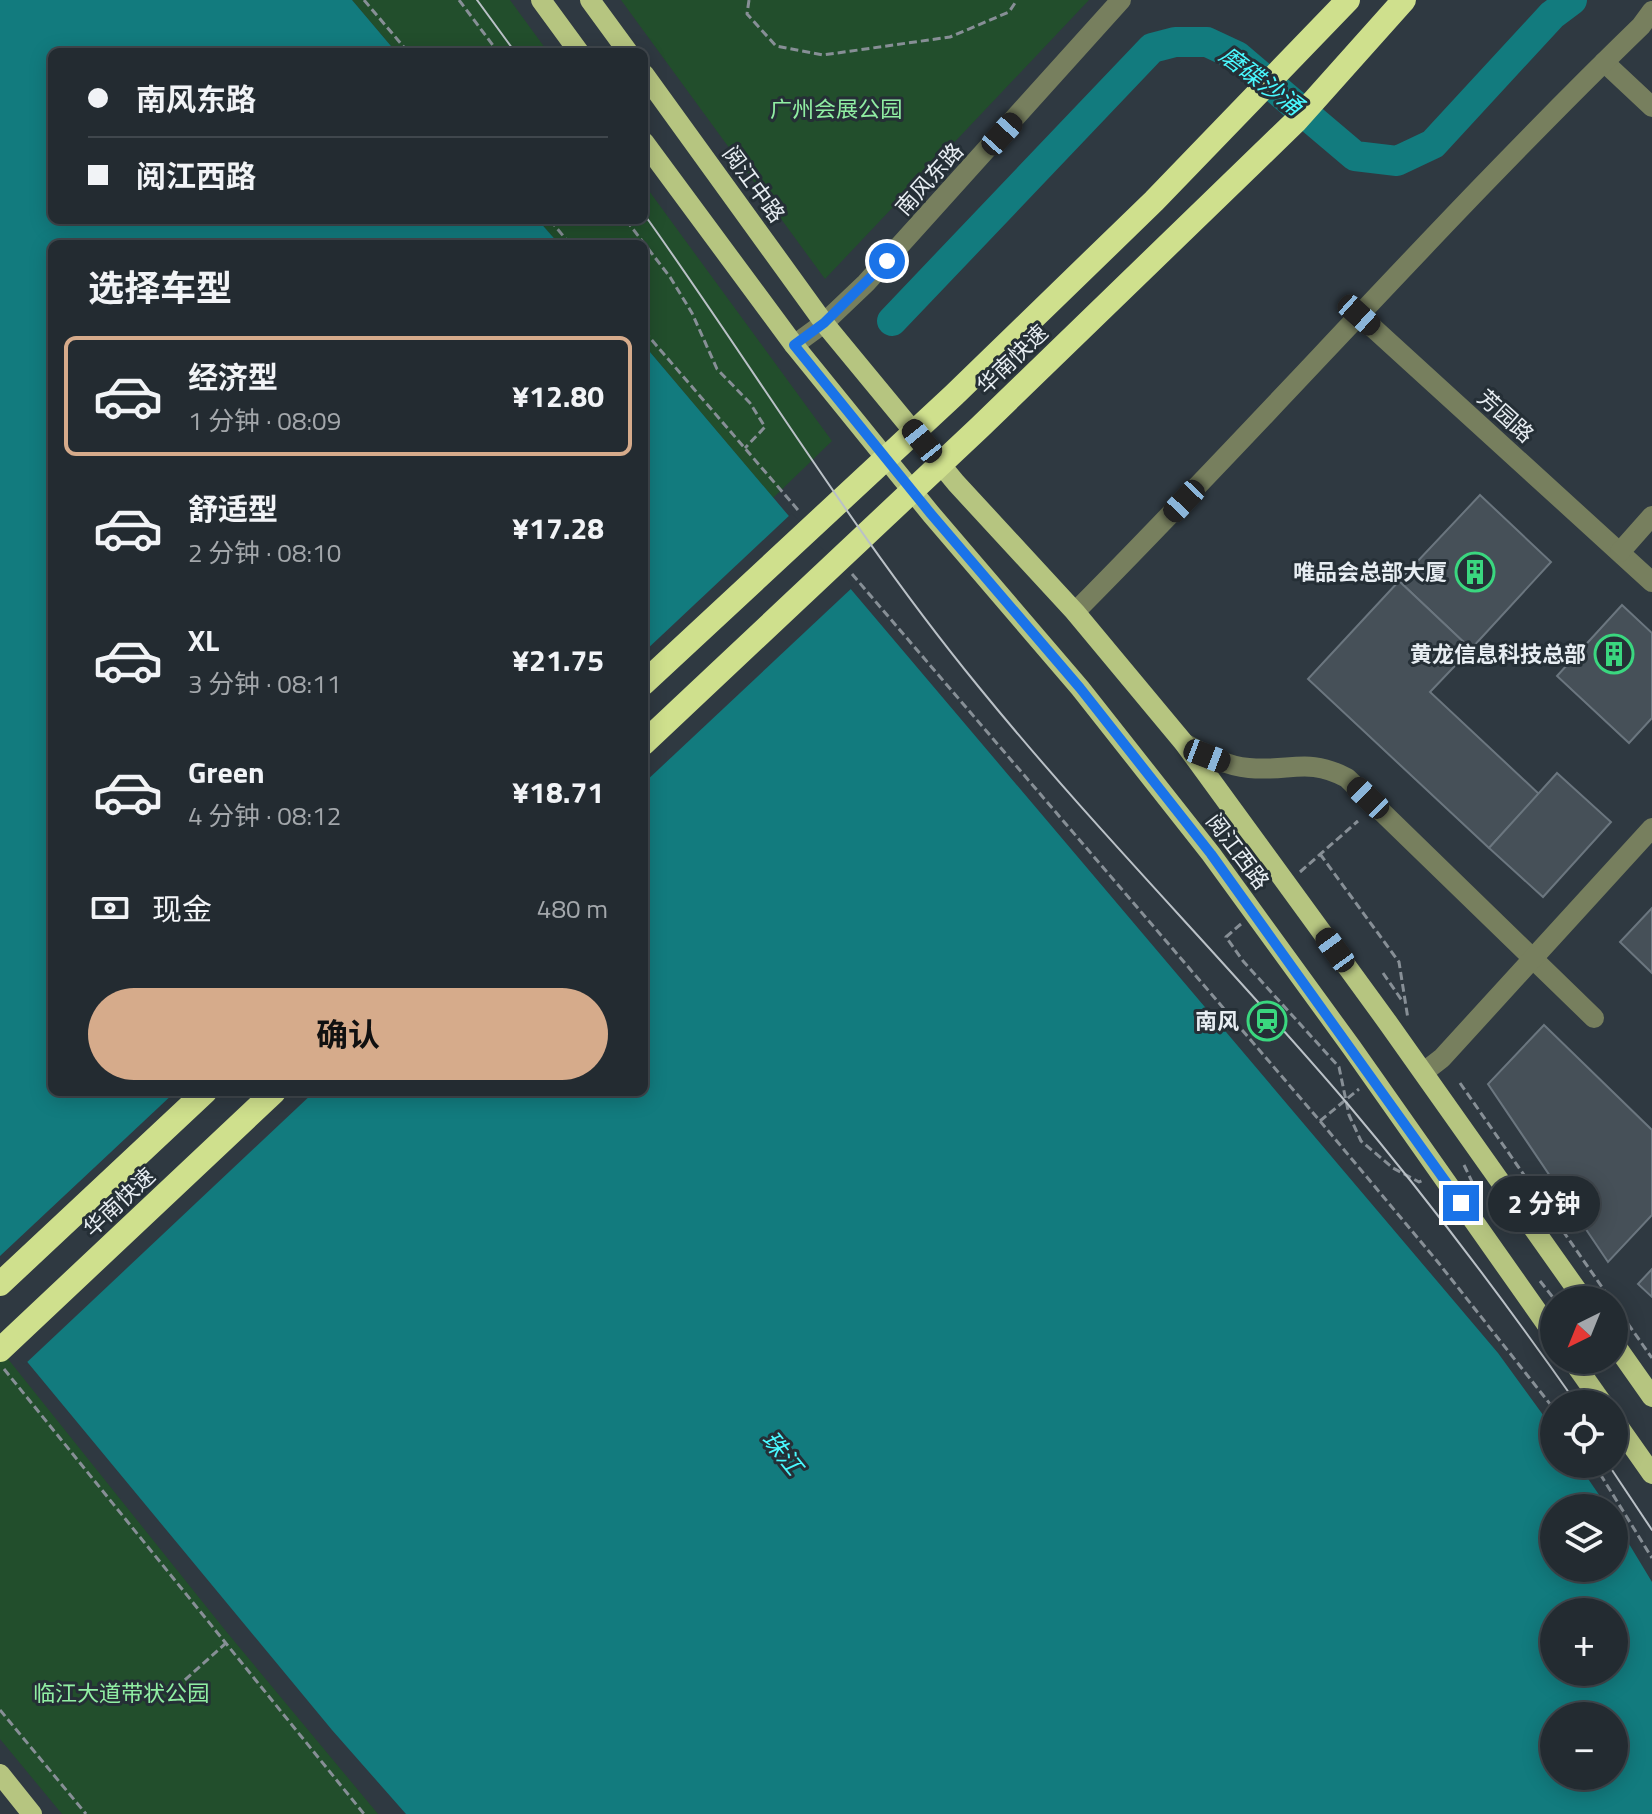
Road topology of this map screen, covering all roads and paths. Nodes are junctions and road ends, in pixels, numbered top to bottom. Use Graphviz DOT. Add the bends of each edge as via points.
graph roads {
  1 [pos="364,0"];
  2 [pos="459,0"];
  3 [pos="541,0"];
  4 [pos="590,0"];
  5 [pos="749,0"];
  6 [pos="1017,0"];
  7 [pos="1121,0"];
  8 [pos="1348,0"];
  9 [pos="1403,0"];
  10 [pos="1646,18"];
  11 [pos="405,48"];
  12 [pos="495,48"];
  13 [pos="576,48"];
  14 [pos="625,48"];
  15 [pos="1604,62"];
  16 [pos="648,80"];
  17 [pos="1652,107"];
  18 [pos="648,147"];
  19 [pos="553,224"];
  20 [pos="629,224"];
  21 [pos="567,240"];
  22 [pos="641,240"];
  23 [pos="648,248"];
  24 [pos="1359,315"];
  25 [pos="824,323"];
  26 [pos="648,336"];
  27 [pos="794,345"];
  28 [pos="744,450"];
  29 [pos="803,516"];
  30 [pos="1652,516"];
  31 [pos="1620,552"];
  32 [pos="844,565"];
  33 [pos="1652,582"];
  34 [pos="1075,612"];
  35 [pos="648,679"];
  36 [pos="648,739"];
  37 [pos="1184,743"];
  38 [pos="1652,828"];
  39 [pos="1320,854"];
  40 [pos="1534,959"];
  41 [pos="1383,973"];
  42 [pos="1408,1009"];
  43 [pos="1594,1018"];
  44 [pos="1409,1027"];
  45 [pos="1339,1057"];
  46 [pos="1347,1067"];
  47 [pos="1424,1072"];
  48 [pos="1460,1083"];
  49 [pos="1361,1087"];
  50 [pos="201,1096"];
  51 [pos="270,1096"];
  52 [pos="1320,1121"];
  53 [pos="0,1284"];
  54 [pos="1574,1286"];
  55 [pos="1602,1286"];
  56 [pos="1540,1315"];
  57 [pos="1628,1324"];
  58 [pos="0,1350"];
  59 [pos="1652,1358"];
  60 [pos="1628,1363"];
  61 [pos="0,1364"];
  62 [pos="1540,1391"];
  63 [pos="1652,1397"];
  64 [pos="1628,1440"];
  65 [pos="1652,1474"];
  66 [pos="1603,1478"];
  67 [pos="1652,1558"];
  68 [pos="226,1643"];
  69 [pos="176,1688"];
  70 [pos="0,1710"];
  71 [pos="0,1774"];
  72 [pos="32,1814"];
  73 [pos="86,1814"];
  74 [pos="364,1814"];
  1 -- 11 [label="path"];
  2 -- 12 [label="path"];
  3 -- 13 [label="main road"];
  4 -- 14 [label="main road"];
  5 -- 6 [label="path" via="747,14 776,46 823,55 950,37 1009,12"];
  7 -- 25 [label="street, 南风东路" via="969,172"];
  8 -- 35 [label="highway, 华南快速" via="1120,234"];
  9 -- 36 [label="highway, 华南快速" via="1295,122"];
  10 -- 15 [label="street"];
  15 -- 17 [label="street"];
  15 -- 24 [label="street"];
  16 -- 25 [label="main road, 阅江中路"];
  18 -- 27 [label="main road"];
  19 -- 21 [label="path"];
  20 -- 22 [label="path"];
  23 -- 28 [label="path" via="692,313 717,369 765,427"];
  24 -- 31 [label="street, 芳园路"];
  24 -- 34 [label="street"];
  25 -- 27 [label="street, 南风东路"];
  25 -- 34 [label="main road, 阅江西路" via="956,483"];
  26 -- 28 [label="path"];
  27 -- 56 [label="main road, 阅江西路" via="1211,854"];
  28 -- 29 [label="path"];
  30 -- 31 [label="street"];
  31 -- 33 [label="street, 芳园路"];
  32 -- 52 [label="path"];
  34 -- 37 [label="main road, 阅江西路"];
  37 -- 40 [label="street" via="1246,768 1312,765 1347,778"];
  37 -- 47 [label="main road, 阅江西路"];
  38 -- 40 [label="street"];
  39 -- 44 [label="path" via="1399,962"];
  40 -- 43 [label="street"];
  40 -- 47 [label="street"];
  41 -- 42 [label="path"];
  45 -- 46 [label="path"];
  47 -- 54 [label="main road, 阅江西路"];
  48 -- 55 [label="path"];
  49 -- 52 [label="path"];
  50 -- 53 [label="highway, 华南快速"];
  51 -- 58 [label="highway, 华南快速"];
  52 -- 62 [label="path"];
  57 -- 59 [label="path"];
  60 -- 63 [label="main road"];
  61 -- 68 [label="path"];
  64 -- 65 [label="main road"];
  66 -- 67 [label="path"];
  68 -- 69 [label="path"];
  68 -- 74 [label="path"];
  70 -- 73 [label="path"];
  71 -- 72 [label="main road"];
}
